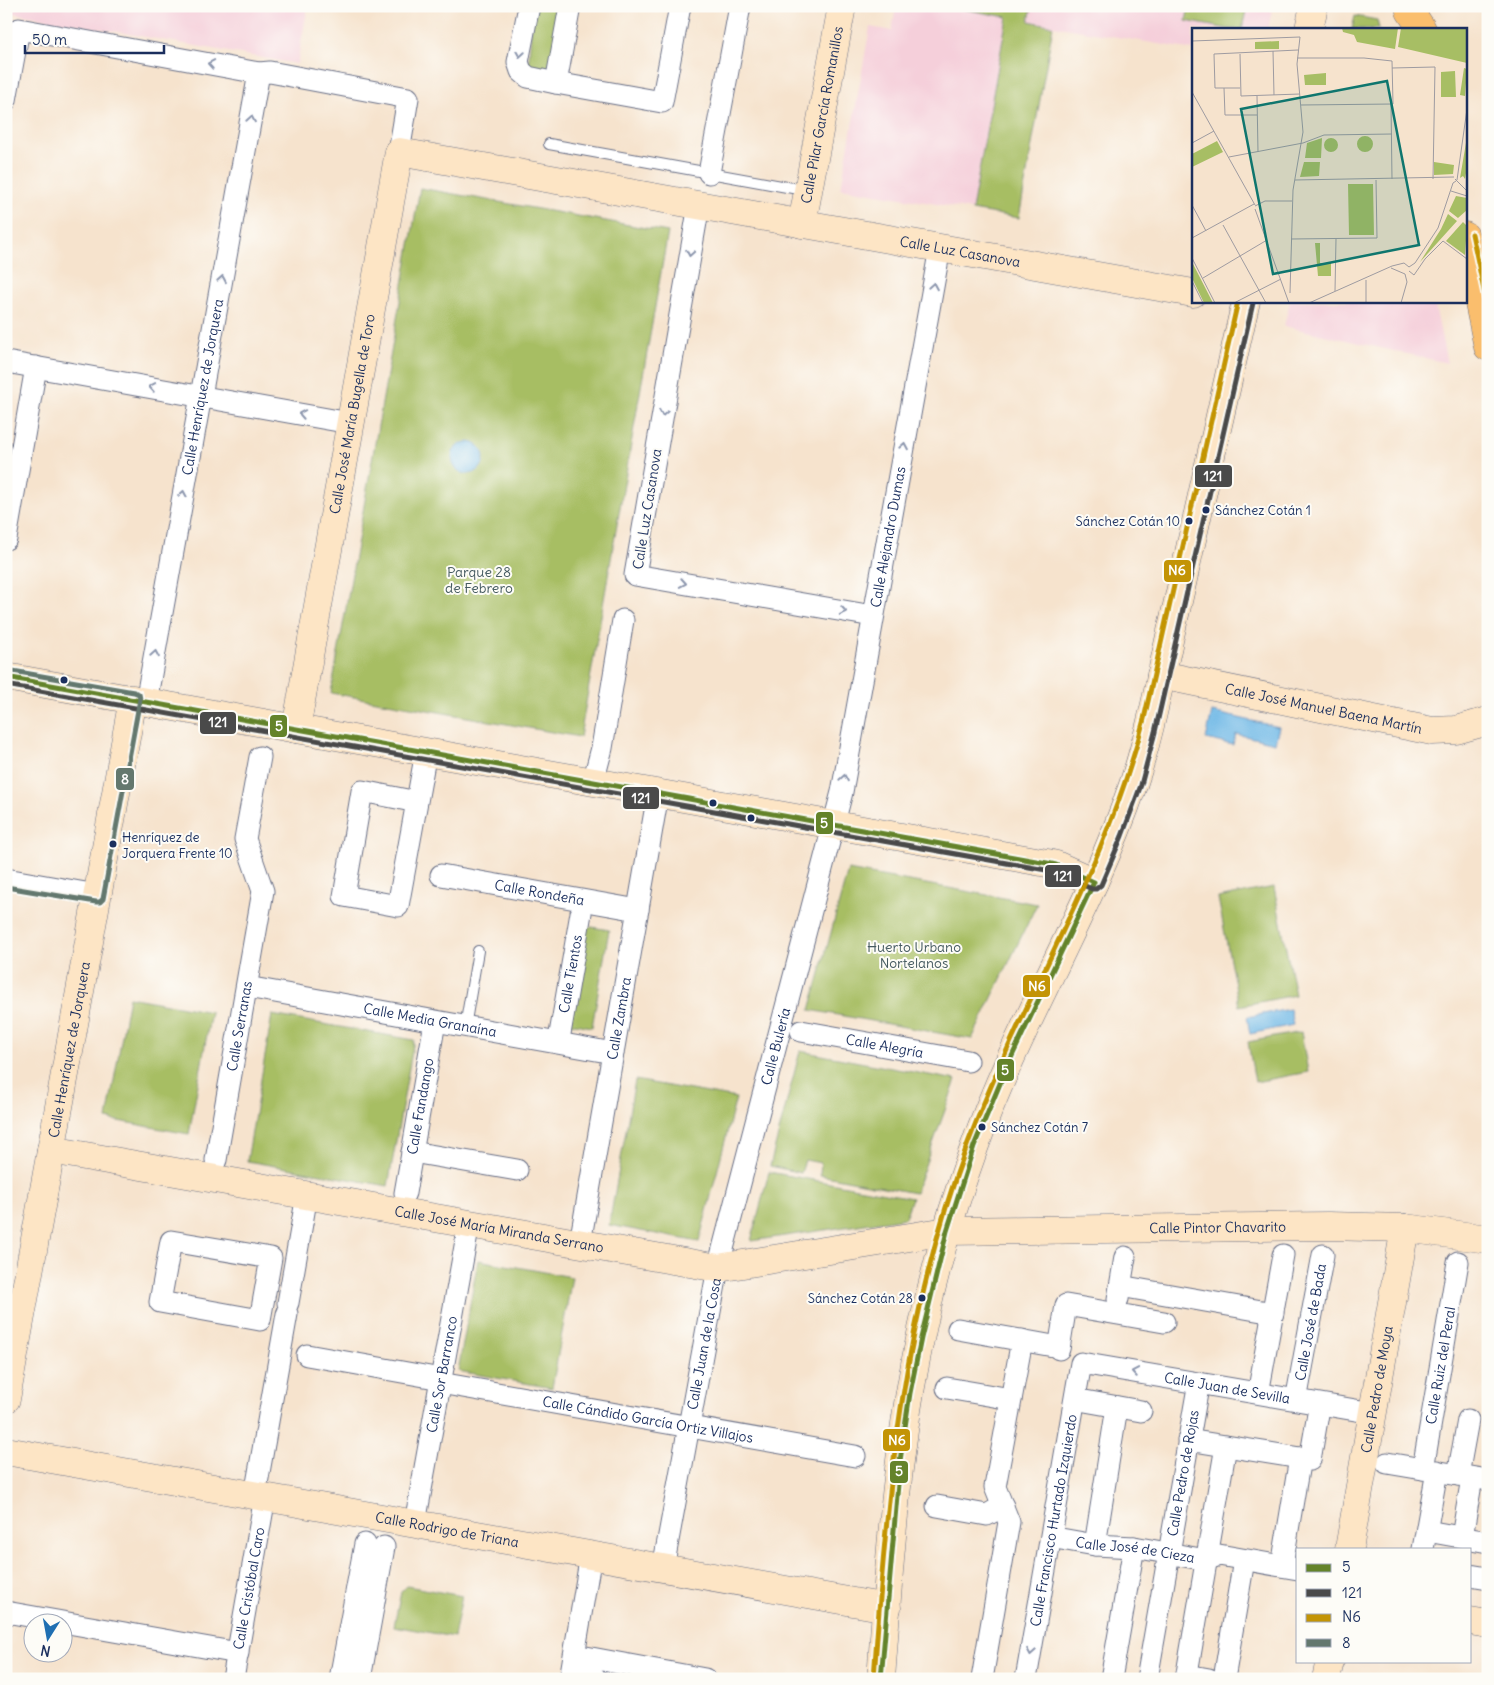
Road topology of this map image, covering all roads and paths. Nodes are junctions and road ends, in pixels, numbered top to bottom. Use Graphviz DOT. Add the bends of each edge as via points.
graph roads {
  1 [pos="528,6"];
  2 [pos="570,6"];
  3 [pos="680,6"];
  4 [pos="740,6"];
  5 [pos="842,6"];
  6 [pos="1314,6"];
  7 [pos="1409,6"];
  8 [pos="1428,6"];
  9 [pos="1309,28"];
  10 [pos="1423,28"];
  11 [pos="1424,28"];
  12 [pos="259,73"];
  13 [pos="556,83"];
  14 [pos="6,100"];
  15 [pos="549,144"];
  16 [pos="398,152"];
  17 [pos="710,173"];
  18 [pos="798,189"];
  19 [pos="699,205"];
  20 [pos="802,224"];
  21 [pos="1466,239"];
  22 [pos="940,248"];
  23 [pos="1482,288"];
  24 [pos="1192,293"];
  25 [pos="1244,302"];
  26 [pos="1487,341"];
  27 [pos="6,362"];
  28 [pos="36,367"];
  29 [pos="200,396"];
  30 [pos="350,423"];
  31 [pos="6,539"];
  32 [pos="873,616"];
  33 [pos="623,620"];
  34 [pos="1161,675"];
  35 [pos="6,677"];
  36 [pos="140,701"];
  37 [pos="1488,721"];
  38 [pos="296,729"];
  39 [pos="426,752"];
  40 [pos="260,757"];
  41 [pos="593,782"];
  42 [pos="658,794"];
  43 [pos="417,802"];
  44 [pos="834,825"];
  45 [pos="441,875"];
  46 [pos="6,879"];
  47 [pos="1094,882"];
  48 [pos="97,895"];
  49 [pos="638,910"];
  50 [pos="581,913"];
  51 [pos="478,951"];
  52 [pos="247,987"];
  53 [pos="435,1022"];
  54 [pos="466,1027"];
  55 [pos="800,1031"];
  56 [pos="560,1034"];
  57 [pos="613,1053"];
  58 [pos="968,1060"];
  59 [pos="51,1150"];
  60 [pos="412,1152"];
  61 [pos="216,1160"];
  62 [pos="517,1170"];
  63 [pos="405,1193"];
  64 [pos="307,1196"];
  65 [pos="469,1224"];
  66 [pos="1405,1228"];
  67 [pos="946,1231"];
  68 [pos="1488,1239"];
  69 [pos="580,1244"];
  70 [pos="1283,1255"];
  71 [pos="1323,1255"];
  72 [pos="1125,1257"];
  73 [pos="1458,1262"];
  74 [pos="718,1268"];
  75 [pos="1120,1286"];
  76 [pos="1116,1314"];
  77 [pos="1272,1314"];
  78 [pos="260,1320"];
  79 [pos="1164,1322"];
  80 [pos="13,1326"];
  81 [pos="958,1329"];
  82 [pos="1022,1340"];
  83 [pos="306,1355"];
  84 [pos="1081,1363"];
  85 [pos="435,1380"];
  86 [pos="1260,1383"];
  87 [pos="947,1388"];
  88 [pos="1298,1390"];
  89 [pos="1197,1394"];
  90 [pos="6,1399"];
  91 [pos="1011,1399"];
  92 [pos="1085,1401"];
  93 [pos="1118,1407"];
  94 [pos="1141,1411"];
  95 [pos="1373,1413"];
  96 [pos="1318,1414"];
  97 [pos="1468,1420"];
  98 [pos="688,1426"];
  99 [pos="1188,1440"];
  100 [pos="1226,1446"];
  101 [pos="6,1451"];
  102 [pos="855,1456"];
  103 [pos="1300,1458"];
  104 [pos="1388,1463"];
  105 [pos="1430,1470"];
  106 [pos="1473,1478"];
  107 [pos="260,1496"];
  108 [pos="937,1506"];
  109 [pos="1002,1506"];
  110 [pos="415,1524"];
  111 [pos="1462,1537"];
  112 [pos="1061,1539"];
  113 [pos="1425,1540"];
  114 [pos="1488,1542"];
  115 [pos="1095,1545"];
  116 [pos="1134,1547"];
  117 [pos="1349,1548"];
  118 [pos="1169,1554"];
  119 [pos="591,1555"];
  120 [pos="1206,1560"];
  121 [pos="1244,1560"];
  122 [pos="663,1568"];
  123 [pos="1290,1568"];
  124 [pos="1472,1574"];
  125 [pos="1488,1578"];
  126 [pos="887,1608"];
  127 [pos="6,1612"];
  128 [pos="1472,1621"];
  129 [pos="1488,1624"];
  130 [pos="238,1653"];
  131 [pos="1330,1662"];
  132 [pos="584,1673"];
  133 [pos="1186,1677"];
  134 [pos="233,1679"];
  135 [pos="340,1679"];
  136 [pos="360,1679"];
  137 [pos="705,1679"];
  138 [pos="881,1679"];
  139 [pos="982,1679"];
  140 [pos="1026,1679"];
  141 [pos="1111,1679"];
  142 [pos="1147,1679"];
  143 [pos="1208,1679"];
  144 [pos="1224,1679"];
  145 [pos="1326,1679"];
  1 -- 13 [label="street, one-way" via="518,62 521,71 528,77"];
  2 -- 13 [label="street"];
  3 -- 13 [label="street" via="662,102"];
  4 -- 17 [label="street"];
  5 -- 20 [label="street, Calle Pilar García Romanillos"];
  6 -- 9 [label="street"];
  7 -- 10 [label="main road"];
  8 -- 11 [label="main road"];
  12 -- 14 [label="street, one-way" via="19,29"];
  12 -- 16 [label="street, Calle José María Bugella de Toro" via="270,72 408,98"];
  29 -- 12 [label="street, Calle Henríquez de Jorquera, one-way"];
  15 -- 17 [label="lane"];
  16 -- 19 [label="street, Calle Luz Casanova"];
  16 -- 30 [label="street, Calle José María Bugella de Toro"];
  17 -- 18 [label="lane"];
  19 -- 20 [label="street, Calle Luz Casanova"];
  19 -- 32 [label="street, Calle Luz Casanova, one-way" via="635,575"];
  20 -- 22 [label="street, Calle Luz Casanova"];
  21 -- 23 [label="main road"];
  22 -- 24 [label="street, Calle Luz Casanova"];
  32 -- 22 [label="street, Calle Alejandro Dumas, one-way"];
  23 -- 26 [label="main road"];
  25 -- 34 [label="street"];
  27 -- 28 [label="street"];
  29 -- 28 [label="street, one-way"];
  28 -- 31 [label="street"];
  30 -- 29 [label="street, one-way"];
  36 -- 29 [label="street, Calle Henríquez de Jorquera, one-way"];
  30 -- 38 [label="street, Calle José María Bugella de Toro"];
  44 -- 32 [label="street, Calle Alejandro Dumas, one-way"];
  33 -- 41 [label="street" via="602,748"];
  34 -- 37 [label="street, Calle José Manuel Baena Martín" via="1432,731 1456,730"];
  34 -- 47 [label="street" via="1134,782"];
  35 -- 36 [label="street"];
  36 -- 38 [label="street"];
  36 -- 48 [label="street, Calle Henríquez de Jorquera"];
  38 -- 39 [label="street"];
  39 -- 41 [label="street"];
  39 -- 43 [label="street"];
  40 -- 52 [label="street, Calle Serranas" via="246,839 263,891"];
  41 -- 42 [label="street"];
  42 -- 44 [label="street"];
  42 -- 49 [label="street, Calle Zambra"];
  43 -- 43 [label="street" via="362,791 344,896 398,906"];
  44 -- 47 [label="street" via="1056,865"];
  44 -- 74 [label="street, Calle Bulería"];
  45 -- 49 [label="street, Calle Rondeña"];
  46 -- 48 [label="street"];
  47 -- 67 [label="street" via="1006,1069 974,1146"];
  48 -- 59 [label="street, Calle Henríquez de Jorquera"];
  49 -- 57 [label="street, Calle Zambra"];
  50 -- 56 [label="street, Calle Tientos"];
  51 -- 54 [label="lane"];
  52 -- 53 [label="street, Calle Media Granaína"];
  52 -- 61 [label="street, Calle Serranas"];
  53 -- 54 [label="street, Calle Media Granaína"];
  53 -- 60 [label="street, Calle Fandango"];
  54 -- 57 [label="street, Calle Media Granaína"];
  55 -- 58 [label="street, Calle Alegría"];
  57 -- 69 [label="street, Calle Zambra"];
  59 -- 64 [label="street, Calle José María Miranda Serrano"];
  59 -- 80 [label="street, Calle Henríquez de Jorquera"];
  60 -- 62 [label="street"];
  60 -- 63 [label="street, Calle Fandango"];
  64 -- 65 [label="street, Calle José María Miranda Serrano"];
  64 -- 107 [label="street, Calle Cristóbal Caro"];
  65 -- 69 [label="street, Calle José María Miranda Serrano"];
  65 -- 85 [label="street, Calle Sor Barranco"];
  66 -- 67 [label="street, Calle Pintor Chavarito" via="1328,1226"];
  66 -- 68 [label="street, Calle Pintor Chavarito"];
  66 -- 95 [label="street, Calle Pedro de Moya"];
  67 -- 74 [label="street, Calle José María Miranda Serrano"];
  67 -- 126 [label="street" via="910,1393 900,1461"];
  69 -- 74 [label="street, Calle José María Miranda Serrano"];
  70 -- 77 [label="street"];
  71 -- 88 [label="street, Calle José de Bada"];
  72 -- 75 [label="street"];
  73 -- 105 [label="street, Calle Ruiz del Peral"];
  74 -- 98 [label="street, Calle Juan de la Cosa"];
  75 -- 76 [label="street"];
  75 -- 77 [label="street"];
  76 -- 79 [label="street"];
  76 -- 82 [label="street" via="1066,1305 1059,1348"];
  77 -- 86 [label="street"];
  78 -- 78 [label="street" via="271,1258 171,1240 160,1302"];
  80 -- 90 [label="street, Calle Henríquez de Jorquera"];
  81 -- 82 [label="street"];
  82 -- 91 [label="street"];
  83 -- 85 [label="street, Calle Cándido García Ortiz Villajos"];
  95 -- 84 [label="street, Calle Juan de Sevilla, one-way"];
  84 -- 140 [label="street, Calle Francisco Hurtado Izquierdo, one-way"];
  85 -- 98 [label="street, Calle Cándido García Ortiz Villajos"];
  85 -- 110 [label="street, Calle Sor Barranco"];
  87 -- 91 [label="street"];
  89 -- 99 [label="street, Calle Pedro de Rojas"];
  91 -- 109 [label="street" via="995,1487"];
  92 -- 93 [label="street"];
  93 -- 94 [label="street"];
  93 -- 115 [label="street"];
  95 -- 117 [label="street, Calle Pedro de Moya"];
  96 -- 103 [label="street" via="1310,1460"];
  97 -- 106 [label="street"];
  98 -- 102 [label="street, Calle Cándido García Ortiz Villajos"];
  98 -- 122 [label="street, Calle Juan de la Cosa"];
  99 -- 100 [label="street"];
  99 -- 118 [label="street, Calle Pedro de Rojas"];
  100 -- 103 [label="street"];
  100 -- 120 [label="street"];
  101 -- 107 [label="street, Calle Rodrigo de Triana"];
  103 -- 123 [label="street"];
  104 -- 105 [label="street"];
  105 -- 106 [label="street"];
  105 -- 113 [label="street, Calle Ruiz del Peral"];
  106 -- 111 [label="street"];
  107 -- 110 [label="street, Calle Rodrigo de Triana"];
  107 -- 130 [label="street, Calle Cristóbal Caro"];
  108 -- 109 [label="street" via="987,1515"];
  109 -- 139 [label="street" via="1009,1522"];
  110 -- 119 [label="street, Calle Rodrigo de Triana"];
  111 -- 113 [label="street"];
  111 -- 114 [label="street"];
  112 -- 115 [label="street, Calle José de Cieza"];
  115 -- 116 [label="street, Calle José de Cieza"];
  116 -- 118 [label="street, Calle José de Cieza"];
  116 -- 141 [label="street"];
  118 -- 120 [label="street, Calle José de Cieza"];
  118 -- 142 [label="street, Calle Pedro de Rojas"];
  119 -- 122 [label="street, Calle Rodrigo de Triana"];
  119 -- 132 [label="street"];
  120 -- 121 [label="street, Calle José de Cieza" via="1219,1555"];
  120 -- 133 [label="street"];
  121 -- 123 [label="street, Calle José de Cieza"];
  121 -- 144 [label="street"];
  122 -- 126 [label="street, Calle Rodrigo de Triana"];
  124 -- 125 [label="street"];
  126 -- 138 [label="street"];
  127 -- 130 [label="street"];
  128 -- 129 [label="street"];
  130 -- 134 [label="street, Calle Cristóbal Caro"];
  131 -- 145 [label="street"];
  132 -- 137 [label="street"];
  133 -- 143 [label="street"];
  135 -- 136 [label="street" via="374,1546"];
}
